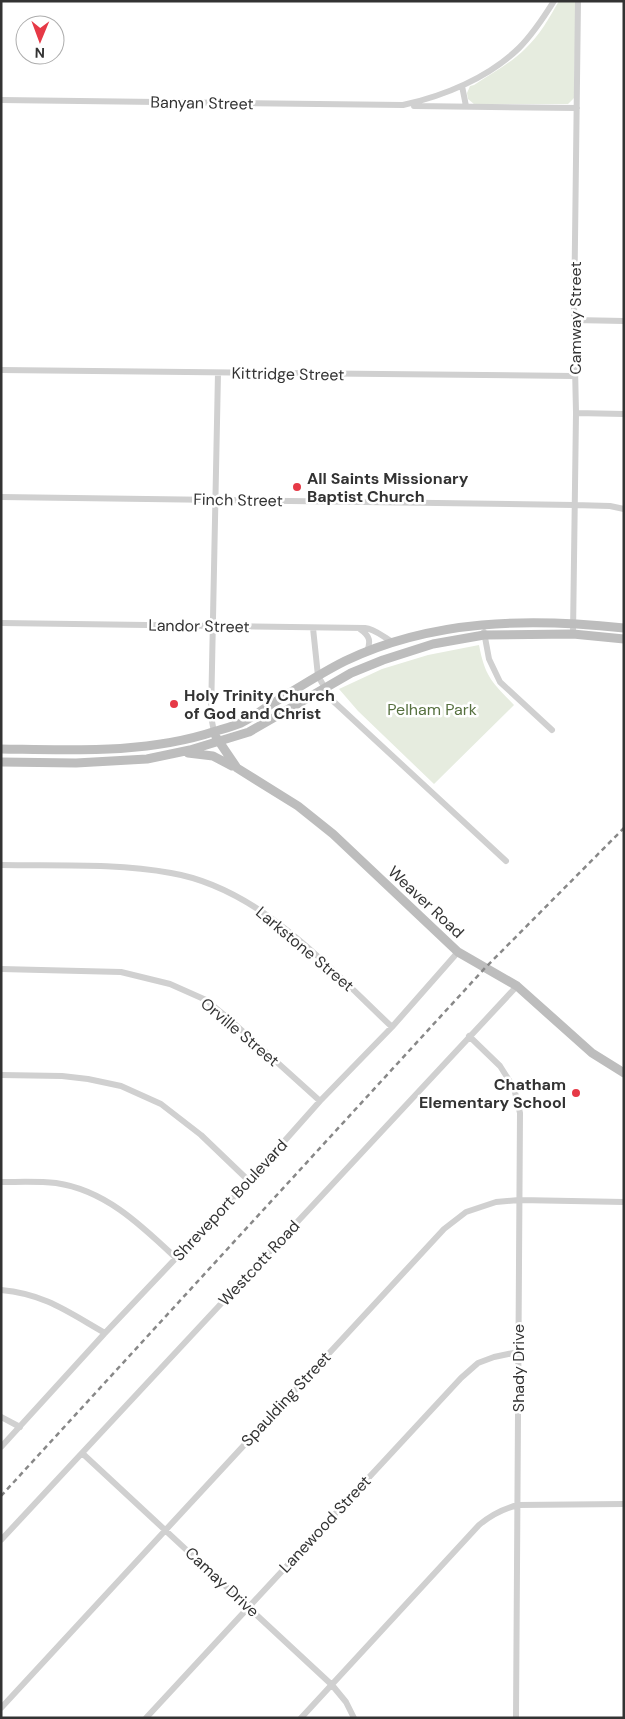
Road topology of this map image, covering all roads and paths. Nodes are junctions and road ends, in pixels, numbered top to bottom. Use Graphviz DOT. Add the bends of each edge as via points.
graph roads {
  1 [pos="554,1"];
  2 [pos="578,1"];
  3 [pos="462,86"];
  4 [pos="1,100"];
  5 [pos="403,105"];
  6 [pos="466,106"];
  7 [pos="577,108"];
  8 [pos="574,320"];
  9 [pos="624,320"];
  10 [pos="1,370"];
  11 [pos="218,373"];
  12 [pos="574,376"];
  13 [pos="576,413"];
  14 [pos="624,414"];
  15 [pos="1,497"];
  16 [pos="216,500"];
  17 [pos="574,504"];
  18 [pos="624,509"];
  19 [pos="573,622"];
  20 [pos="1,623"];
  21 [pos="483,624"];
  22 [pos="213,626"];
  23 [pos="313,628"];
  24 [pos="624,628"];
  25 [pos="360,629"];
  26 [pos="573,634"];
  27 [pos="484,635"];
  28 [pos="624,640"];
  29 [pos="393,642"];
  30 [pos="367,652"];
  31 [pos="318,676"];
  32 [pos="325,688"];
  33 [pos="552,730"];
  34 [pos="214,732"];
  35 [pos="219,742"];
  36 [pos="1,748"];
  37 [pos="45,749"];
  38 [pos="182,752"];
  39 [pos="1,762"];
  40 [pos="44,762"];
  41 [pos="237,768"];
  42 [pos="506,861"];
  43 [pos="1,865"];
  44 [pos="458,952"];
  45 [pos="1,969"];
  46 [pos="517,986"];
  47 [pos="392,1026"];
  48 [pos="469,1036"];
  49 [pos="624,1073"];
  50 [pos="1,1075"];
  51 [pos="320,1101"];
  52 [pos="248,1181"];
  53 [pos="1,1182"];
  54 [pos="519,1200"];
  55 [pos="624,1202"];
  56 [pos="176,1258"];
  57 [pos="1,1290"];
  58 [pos="105,1333"];
  59 [pos="518,1352"];
  60 [pos="1,1417"];
  61 [pos="20,1427"];
  62 [pos="1,1447"];
  63 [pos="82,1453"];
  64 [pos="624,1504"];
  65 [pos="518,1505"];
  66 [pos="165,1530"];
  67 [pos="1,1540"];
  68 [pos="248,1607"];
  69 [pos="332,1685"];
  70 [pos="1,1708"];
  71 [pos="146,1718"];
  72 [pos="301,1718"];
  73 [pos="354,1718"];
  74 [pos="516,1718"];
  1 -- 3 [label="street, Banyan Street" via="519,48"];
  2 -- 7 [label="street, Camway Street"];
  3 -- 5 [label="street, Banyan Street" via="430,99"];
  3 -- 6 [label="street"];
  4 -- 5 [label="street, Banyan Street"];
  5 -- 6 [label="street, Banyan Street"];
  6 -- 7 [label="street, Banyan Street"];
  7 -- 8 [label="street, Camway Street"];
  8 -- 9 [label="street"];
  8 -- 12 [label="street, Camway Street"];
  10 -- 11 [label="street, Kittridge Street"];
  11 -- 12 [label="street, Kittridge Street"];
  11 -- 16 [label="street"];
  12 -- 13 [label="street, Camway Street"];
  13 -- 14 [label="street"];
  13 -- 17 [label="street, Camway Street"];
  15 -- 16 [label="street, Finch Street"];
  16 -- 17 [label="street, Finch Street"];
  16 -- 22 [label="street"];
  17 -- 18 [label="street, Finch Street"];
  17 -- 19 [label="street, Camway Street"];
  19 -- 21 [label="main road"];
  19 -- 24 [label="main road"];
  19 -- 26 [label="street, Camway Street"];
  20 -- 22 [label="street, Landor Street"];
  21 -- 27 [label="street"];
  21 -- 29 [label="main road" via="428,632"];
  22 -- 23 [label="street, Landor Street"];
  22 -- 34 [label="street" via="211,716"];
  23 -- 25 [label="street, Landor Street"];
  23 -- 31 [label="street"];
  25 -- 29 [label="street, Landor Street" via="373,629"];
  25 -- 30 [label="street" via="370,640"];
  26 -- 27 [label="main road"];
  26 -- 28 [label="main road"];
  27 -- 32 [label="main road" via="433,644 383,660"];
  27 -- 33 [label="street" via="489,659 500,682"];
  29 -- 30 [label="main road"];
  30 -- 31 [label="main road"];
  31 -- 32 [label="street"];
  31 -- 34 [label="main road" via="241,722"];
  32 -- 35 [label="main road" via="249,732"];
  32 -- 42 [label="street" via="332,700"];
  34 -- 35 [label="main road, Weaver Road"];
  34 -- 37 [label="main road" via="146,746"];
  35 -- 38 [label="main road"];
  35 -- 41 [label="main road, Weaver Road"];
  36 -- 37 [label="main road"];
  37 -- 40 [label="main road"];
  38 -- 40 [label="main road" via="148,759"];
  38 -- 41 [label="main road" via="213,756"];
  39 -- 40 [label="main road"];
  41 -- 44 [label="main road, Weaver Road" via="305,811 333,834"];
  43 -- 47 [label="street, Larkstone Street" via="126,868 172,873 226,891 280,925"];
  44 -- 46 [label="main road, Weaver Road"];
  44 -- 47 [label="street, Shreveport Boulevard"];
  45 -- 51 [label="street, Orville Street" via="121,972 170,984 206,1000"];
  46 -- 48 [label="street, Westcott Road"];
  46 -- 49 [label="main road, Weaver Road" via="592,1053"];
  47 -- 51 [label="street, Shreveport Boulevard"];
  48 -- 54 [label="street, Shady Drive" via="500,1066 514,1088 520,1114"];
  48 -- 63 [label="street, Westcott Road"];
  50 -- 52 [label="street" via="88,1078 121,1086 160,1104 201,1135"];
  51 -- 52 [label="street, Shreveport Boulevard"];
  52 -- 56 [label="street, Shreveport Boulevard"];
  53 -- 56 [label="street" via="57,1184 108,1201 141,1224"];
  54 -- 55 [label="street, Spaulding Street"];
  54 -- 59 [label="street, Shady Drive"];
  54 -- 66 [label="street, Spaulding Street" via="496,1202 466,1212 444,1229"];
  56 -- 58 [label="street, Shreveport Boulevard"];
  57 -- 58 [label="street" via="50,1301"];
  58 -- 61 [label="street, Shreveport Boulevard"];
  59 -- 65 [label="street, Shady Drive"];
  59 -- 68 [label="street, Lanewood Street" via="478,1362"];
  60 -- 61 [label="street"];
  61 -- 62 [label="street, Shreveport Boulevard"];
  63 -- 66 [label="street, Camay Drive"];
  63 -- 67 [label="street, Westcott Road"];
  64 -- 65 [label="street"];
  65 -- 69 [label="street" via="504,1508 479,1524"];
  65 -- 74 [label="street, Shady Drive"];
  66 -- 68 [label="street, Camay Drive"];
  66 -- 70 [label="street, Spaulding Street"];
  68 -- 69 [label="street, Camay Drive"];
  68 -- 71 [label="street, Lanewood Street"];
  69 -- 72 [label="street"];
  69 -- 73 [label="street, Camay Drive"];
}
